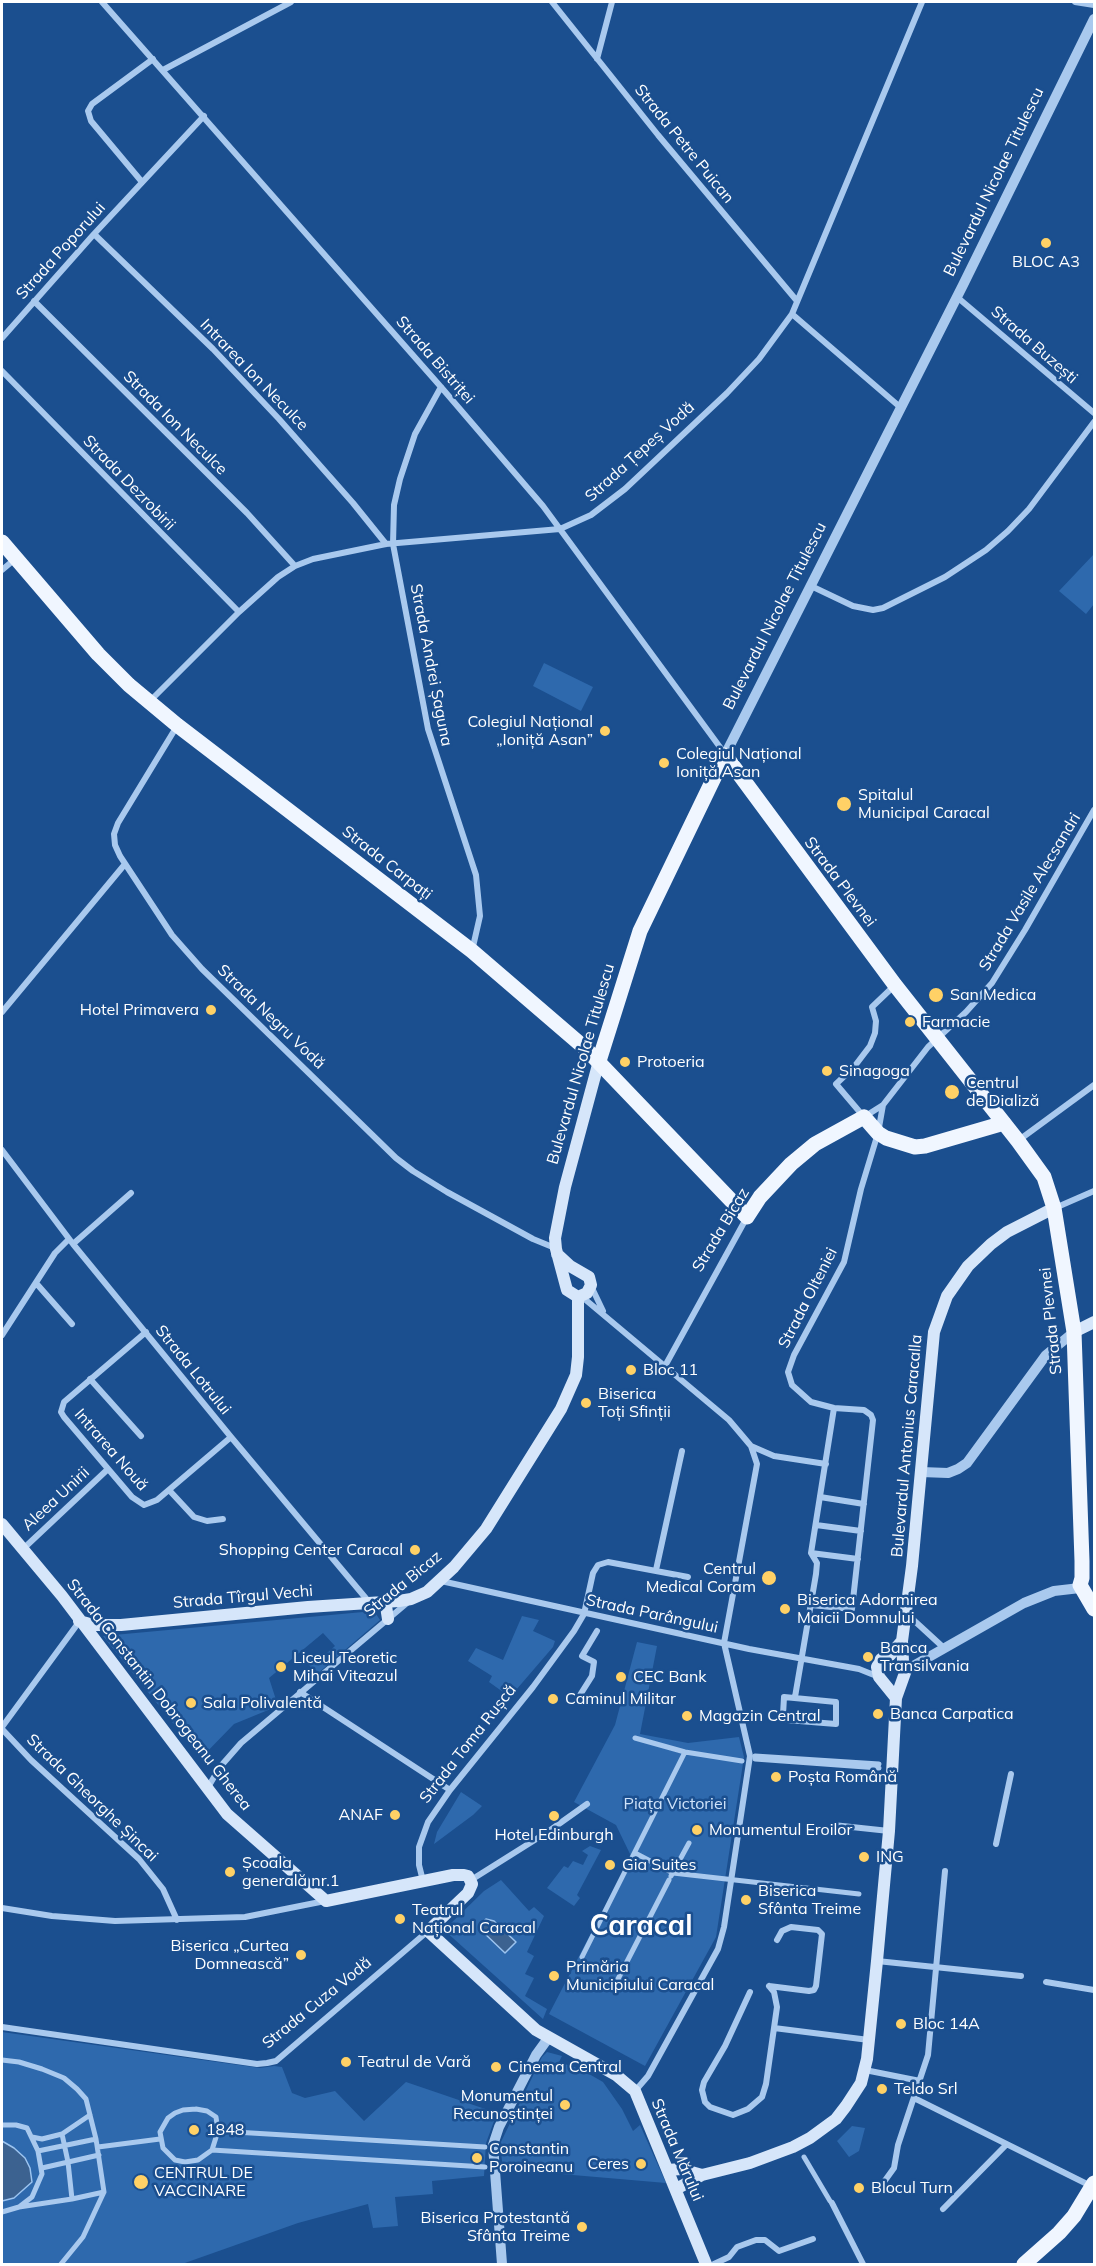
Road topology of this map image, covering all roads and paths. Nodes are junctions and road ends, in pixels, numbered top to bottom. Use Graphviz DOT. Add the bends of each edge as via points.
graph roads {
  1 [pos="102,2"];
  2 [pos="291,2"];
  3 [pos="552,2"];
  4 [pos="612,2"];
  5 [pos="922,2"];
  6 [pos="1075,2"];
  7 [pos="1095,4"];
  8 [pos="1095,19"];
  9 [pos="153,59"];
  10 [pos="597,59"];
  11 [pos="163,70"];
  12 [pos="204,116"];
  13 [pos="142,182"];
  14 [pos="94,234"];
  15 [pos="957,297"];
  16 [pos="34,301"];
  17 [pos="797,301"];
  18 [pos="792,314"];
  19 [pos="2,338"];
  20 [pos="2,371"];
  21 [pos="441,387"];
  22 [pos="900,407"];
  23 [pos="1095,413"];
  24 [pos="1095,422"];
  25 [pos="560,529"];
  26 [pos="2,542"];
  27 [pos="386,544"];
  28 [pos="393,544"];
  29 [pos="15,559"];
  30 [pos="295,566"];
  31 [pos="2,570"];
  32 [pos="811,586"];
  33 [pos="239,612"];
  34 [pos="149,702"];
  35 [pos="177,725"];
  36 [pos="725,754"];
  37 [pos="1095,810"];
  38 [pos="125,864"];
  39 [pos="472,951"];
  40 [pos="895,985"];
  41 [pos="2,1012"];
  42 [pos="936,1038"];
  43 [pos="599,1061"];
  44 [pos="1095,1085"];
  45 [pos="883,1105"];
  46 [pos="864,1117"];
  47 [pos="1004,1123"];
  48 [pos="878,1132"];
  49 [pos="1018,1141"];
  50 [pos="2,1150"];
  51 [pos="1095,1191"];
  52 [pos="131,1193"];
  53 [pos="1054,1208"];
  54 [pos="747,1217"];
  55 [pos="71,1241"];
  56 [pos="556,1252"];
  57 [pos="578,1271"];
  58 [pos="565,1282"];
  59 [pos="36,1283"];
  60 [pos="591,1285"];
  61 [pos="579,1296"];
  62 [pos="609,1318"];
  63 [pos="1095,1322"];
  64 [pos="72,1324"];
  65 [pos="146,1332"];
  66 [pos="1074,1332"];
  67 [pos="2,1335"];
  68 [pos="665,1366"];
  69 [pos="90,1379"];
  70 [pos="834,1408"];
  71 [pos="141,1436"];
  72 [pos="231,1437"];
  73 [pos="751,1446"];
  74 [pos="682,1451"];
  75 [pos="826,1464"];
  76 [pos="108,1469"];
  77 [pos="921,1472"];
  78 [pos="169,1490"];
  79 [pos="820,1497"];
  80 [pos="864,1504"];
  81 [pos="223,1519"];
  82 [pos="2,1524"];
  83 [pos="816,1525"];
  84 [pos="861,1531"];
  85 [pos="23,1549"];
  86 [pos="811,1553"];
  87 [pos="858,1559"];
  88 [pos="656,1570"];
  89 [pos="688,1577"];
  90 [pos="440,1581"];
  91 [pos="1087,1581"];
  92 [pos="411,1599"];
  93 [pos="375,1602"];
  94 [pos="811,1605"];
  95 [pos="1095,1609"];
  96 [pos="584,1614"];
  97 [pos="907,1614"];
  98 [pos="388,1619"];
  99 [pos="80,1621"];
  100 [pos="597,1631"];
  101 [pos="902,1641"];
  102 [pos="724,1643"];
  103 [pos="945,1649"];
  104 [pos="890,1655"];
  105 [pos="801,1660"];
  106 [pos="879,1662"];
  107 [pos="860,1670"];
  108 [pos="904,1670"];
  109 [pos="882,1680"];
  110 [pos="300,1692"];
  111 [pos="580,1695"];
  112 [pos="795,1697"];
  113 [pos="896,1698"];
  114 [pos="2,1728"];
  115 [pos="635,1738"];
  116 [pos="684,1752"];
  117 [pos="742,1761"];
  118 [pos="879,1766"];
  119 [pos="1011,1774"];
  120 [pos="207,1790"];
  121 [pos="450,1790"];
  122 [pos="587,1804"];
  123 [pos="832,1825"];
  124 [pos="889,1831"];
  125 [pos="689,1843"];
  126 [pos="996,1844"];
  127 [pos="634,1854"];
  128 [pos="945,1871"];
  129 [pos="671,1876"];
  130 [pos="732,1878"];
  131 [pos="471,1880"];
  132 [pos="423,1881"];
  133 [pos="859,1894"];
  134 [pos="326,1901"];
  135 [pos="2,1908"];
  136 [pos="177,1920"];
  137 [pos="428,1931"];
  138 [pos="777,1940"];
  139 [pos="582,1957"];
  140 [pos="877,1961"];
  141 [pos="937,1969"];
  142 [pos="1021,1976"];
  143 [pos="618,1979"];
  144 [pos="1046,1982"];
  145 [pos="1095,1990"];
  146 [pos="750,1992"];
  147 [pos="2,2027"];
  148 [pos="774,2028"];
  149 [pos="549,2037"];
  150 [pos="870,2040"];
  151 [pos="2,2060"];
  152 [pos="865,2070"];
  153 [pos="920,2081"];
  154 [pos="635,2091"];
  155 [pos="914,2098"];
  156 [pos="90,2115"];
  157 [pos="2,2125"];
  158 [pos="218,2131"];
  159 [pos="62,2134"];
  160 [pos="32,2137"];
  161 [pos="96,2139"];
  162 [pos="160,2139"];
  163 [pos="1006,2145"];
  164 [pos="65,2146"];
  165 [pos="98,2147"];
  166 [pos="485,2147"];
  167 [pos="212,2150"];
  168 [pos="38,2151"];
  169 [pos="99,2156"];
  170 [pos="804,2157"];
  171 [pos="68,2162"];
  172 [pos="42,2168"];
  173 [pos="485,2168"];
  174 [pos="668,2170"];
  175 [pos="702,2175"];
  176 [pos="881,2186"];
  177 [pos="676,2189"];
  178 [pos="1093,2190"];
  179 [pos="104,2192"];
  180 [pos="72,2199"];
  181 [pos="830,2201"];
  182 [pos="19,2207"];
  183 [pos="943,2209"];
  184 [pos="2,2212"];
  185 [pos="813,2239"];
  186 [pos="61,2265"];
  187 [pos="501,2265"];
  188 [pos="706,2265"];
  189 [pos="714,2265"];
  190 [pos="863,2265"];
  191 [pos="1024,2265"];
  1 -- 9 [label="street, Strada Bistriței"];
  2 -- 11 [label="street"];
  3 -- 10 [label="street, Strada Petre Puican"];
  4 -- 10 [label="street"];
  5 -- 17 [label="street, Strada Țepeș Vodă"];
  6 -- 7 [label="street"];
  8 -- 15 [label="street, Bulevardul Nicolae Titulescu"];
  9 -- 11 [label="street, Strada Bistriței"];
  9 -- 13 [label="street" via="88,111 91,121"];
  10 -- 17 [label="street, Strada Petre Puican"];
  11 -- 12 [label="street, Strada Bistriței"];
  12 -- 13 [label="street, Strada Poporului"];
  12 -- 21 [label="street, Strada Bistriței"];
  13 -- 14 [label="street, Strada Poporului"];
  14 -- 16 [label="street, Strada Poporului"];
  14 -- 27 [label="street, Intrarea Ion Neculce" via="279,419"];
  15 -- 22 [label="street, Bulevardul Nicolae Titulescu"];
  15 -- 23 [label="street, Strada Buzești"];
  16 -- 19 [label="street, Strada Poporului"];
  16 -- 30 [label="street, Strada Ion Neculce"];
  17 -- 18 [label="street, Strada Țepeș Vodă"];
  18 -- 22 [label="street"];
  18 -- 25 [label="street, Strada Țepeș Vodă" via="759,359 727,393 625,489 591,515"];
  20 -- 33 [label="street, Strada Dezrobirii"];
  21 -- 25 [label="street, Strada Bistriței"];
  21 -- 28 [label="street, Strada Andrei Șaguna" via="415,434 400,479 394,505"];
  22 -- 32 [label="street, Bulevardul Nicolae Titulescu"];
  24 -- 32 [label="street" via="1008,531 945,577 873,610 853,606"];
  25 -- 28 [label="street, Strada Țepeș Vodă"];
  25 -- 36 [label="street, Strada Bistriței"];
  26 -- 29 [label="main road, Strada Carpați"];
  27 -- 28 [label="street, Strada Țepeș Vodă"];
  27 -- 30 [label="street, Strada Țepeș Vodă"];
  28 -- 39 [label="street, Strada Andrei Șaguna" via="428,729 476,875 480,916"];
  29 -- 31 [label="street"];
  29 -- 34 [label="main road, Strada Carpați" via="112,669"];
  30 -- 33 [label="street, Strada Țepeș Vodă"];
  32 -- 36 [label="street, Bulevardul Nicolae Titulescu"];
  33 -- 34 [label="street, Strada Țepeș Vodă"];
  34 -- 35 [label="main road, Strada Carpați"];
  35 -- 38 [label="street, Strada Negru Vodă" via="118,823 115,845"];
  35 -- 39 [label="main road, Strada Carpați"];
  36 -- 40 [label="main road, Strada Plevnei"];
  36 -- 43 [label="main road, Bulevardul Nicolae Titulescu" via="640,932"];
  37 -- 42 [label="street, Strada Vasile Alecsandri" via="992,983"];
  38 -- 41 [label="street"];
  38 -- 56 [label="street, Strada Negru Vodă" via="184,950 396,1158 447,1192"];
  39 -- 43 [label="main road, Strada Carpați"];
  40 -- 42 [label="main road, Strada Plevnei"];
  40 -- 46 [label="street" via="872,1007 876,1021 870,1047 836,1084"];
  42 -- 45 [label="street, Strada Bicaz"];
  42 -- 47 [label="main road, Strada Plevnei"];
  43 -- 54 [label="main road, Strada Carpați"];
  43 -- 56 [label="main road, Bulevardul Nicolae Titulescu" via="562,1198 555,1231"];
  44 -- 49 [label="street"];
  45 -- 46 [label="street, Strada Bicaz"];
  45 -- 48 [label="street, Strada Olteniei"];
  46 -- 48 [label="main road"];
  46 -- 54 [label="main road, Strada Bicaz" via="815,1144 797,1159 760,1197"];
  47 -- 48 [label="main road" via="925,1146 906,1145"];
  47 -- 49 [label="main road, Strada Plevnei"];
  48 -- 70 [label="street, Strada Olteniei" via="844,1262 788,1372 800,1394 811,1402"];
  49 -- 53 [label="main road, Strada Plevnei" via="1044,1177"];
  50 -- 55 [label="street, Strada Lotrului"];
  51 -- 53 [label="street, Bulevardul Antonius Caracalla"];
  52 -- 55 [label="street"];
  53 -- 66 [label="main road, Strada Plevnei"];
  53 -- 77 [label="main road, Bulevardul Antonius Caracalla" via="991,1244 968,1266 947,1296 931,1350"];
  54 -- 68 [label="street, Strada Bicaz"];
  55 -- 59 [label="street" via="55,1253"];
  55 -- 65 [label="street, Strada Lotrului"];
  56 -- 57 [label="main road"];
  56 -- 58 [label="main road, Bulevardul Nicolae Titulescu"];
  57 -- 58 [label="main road" via="569,1274"];
  57 -- 60 [label="main road" via="586,1273"];
  58 -- 61 [label="main road" via="567,1290"];
  59 -- 64 [label="street"];
  59 -- 67 [label="street"];
  60 -- 61 [label="main road" via="587,1293"];
  60 -- 62 [label="street" via="596,1301"];
  61 -- 62 [label="street"];
  61 -- 90 [label="main road, Strada Bicaz" via="578,1357 571,1390 486,1529"];
  62 -- 68 [label="street"];
  63 -- 66 [label="main road"];
  65 -- 69 [label="street"];
  65 -- 72 [label="street, Strada Lotrului"];
  66 -- 77 [label="street" via="1046,1355 967,1463 948,1473"];
  66 -- 91 [label="main road, Strada Plevnei"];
  68 -- 73 [label="street" via="729,1420"];
  69 -- 71 [label="street"];
  69 -- 76 [label="street, Intrarea Nouă" via="62,1407 64,1417"];
  70 -- 75 [label="street"];
  70 -- 80 [label="street, Strada Olteniei" via="868,1412 873,1420"];
  72 -- 78 [label="street, Intrarea Nouă"];
  72 -- 93 [label="street, Strada Lotrului"];
  73 -- 75 [label="street" via="774,1456"];
  73 -- 102 [label="street" via="757,1464"];
  74 -- 88 [label="street"];
  75 -- 79 [label="street"];
  76 -- 78 [label="street, Intrarea Nouă" via="144,1505 152,1504"];
  76 -- 85 [label="street, Aleea Unirii"];
  77 -- 97 [label="main road, Bulevardul Antonius Caracalla"];
  78 -- 81 [label="street" via="194,1517 207,1521"];
  79 -- 80 [label="street"];
  79 -- 83 [label="street"];
  80 -- 84 [label="street"];
  82 -- 85 [label="main road, Strada Constantin Dobrogeanu Gherea"];
  83 -- 84 [label="street"];
  83 -- 86 [label="street"];
  84 -- 87 [label="street"];
  85 -- 99 [label="main road, Strada Constantin Dobrogeanu Gherea"];
  86 -- 87 [label="street"];
  86 -- 94 [label="street" via="816,1563"];
  87 -- 94 [label="street" via="852,1609"];
  88 -- 89 [label="street"];
  88 -- 96 [label="street" via="609,1562 598,1565"];
  90 -- 92 [label="main road, Strada Bicaz"];
  90 -- 96 [label="street, Strada Parângului"];
  91 -- 95 [label="main road"];
  91 -- 103 [label="street" via="1037,1597"];
  92 -- 93 [label="main road, Strada Tîrgul Vechi"];
  92 -- 98 [label="street, Strada Bicaz"];
  93 -- 98 [label="main road" via="386,1606"];
  93 -- 99 [label="main road, Strada Tîrgul Vechi" via="121,1625"];
  94 -- 105 [label="street"];
  96 -- 102 [label="street, Strada Parângului"];
  96 -- 121 [label="street, Strada Toma Rușcă" via="533,1687"];
  97 -- 101 [label="main road, Bulevardul Antonius Caracalla"];
  97 -- 103 [label="street"];
  98 -- 110 [label="street, Strada Bicaz"];
  99 -- 114 [label="street"];
  99 -- 120 [label="main road, Strada Constantin Dobrogeanu Gherea"];
  100 -- 111 [label="street" via="582,1656 594,1662 592,1676"];
  101 -- 104 [label="main road"];
  101 -- 108 [label="main road, Bulevardul Antonius Caracalla"];
  102 -- 105 [label="street, Strada Parângului"];
  102 -- 130 [label="street" via="750,1756"];
  103 -- 108 [label="street"];
  104 -- 106 [label="main road"];
  104 -- 108 [label="main road"];
  105 -- 107 [label="street, Strada Parângului"];
  105 -- 112 [label="street"];
  106 -- 107 [label="street"];
  106 -- 109 [label="main road"];
  107 -- 109 [label="street, Strada Parângului"];
  108 -- 109 [label="main road" via="894,1684"];
  108 -- 113 [label="main road, Bulevardul Antonius Caracalla"];
  109 -- 113 [label="main road"];
  110 -- 120 [label="street, Strada Bicaz" via="236,1748"];
  110 -- 121 [label="street"];
  112 -- 112 [label="street" via="784,1697 784,1718 836,1724 836,1702"];
  113 -- 124 [label="main road, Bulevardul Antonius Caracalla"];
  114 -- 136 [label="street, Strada Gheorghe Șincai" via="31,1760 139,1859 158,1880"];
  115 -- 116 [label="street"];
  116 -- 117 [label="street"];
  116 -- 127 [label="street"];
  118 -- 118 [label="street" via="755,1756 755,1760"];
  119 -- 126 [label="street"];
  120 -- 134 [label="main road, Strada Constantin Dobrogeanu Gherea" via="245,1831"];
  121 -- 132 [label="street, Strada Toma Rușcă" via="423,1835 418,1856"];
  122 -- 131 [label="street, Strada Cuza Vodă"];
  123 -- 124 [label="street"];
  124 -- 140 [label="main road, Bulevardul Antonius Caracalla"];
  125 -- 129 [label="street"];
  127 -- 129 [label="street"];
  127 -- 139 [label="street"];
  128 -- 141 [label="street"];
  129 -- 130 [label="street"];
  129 -- 143 [label="street"];
  130 -- 133 [label="street"];
  130 -- 154 [label="street" via="722,1940 648,2076"];
  131 -- 132 [label="main road" via="460,1874"];
  131 -- 137 [label="main road, Strada Cuza Vodă" via="468,1893"];
  132 -- 134 [label="main road"];
  134 -- 136 [label="street" via="245,1917"];
  135 -- 136 [label="street" via="115,1921"];
  137 -- 147 [label="street, Strada Cuza Vodă" via="276,2061 257,2064"];
  137 -- 149 [label="main road, Strada Mărului" via="536,2030"];
  138 -- 148 [label="street" via="785,1928 791,1927 818,1930 823,1938 814,1990 769,1986 776,1999"];
  140 -- 141 [label="street"];
  140 -- 150 [label="main road, Bulevardul Antonius Caracalla"];
  141 -- 142 [label="street"];
  141 -- 153 [label="street" via="928,2055"];
  144 -- 145 [label="street"];
  146 -- 148 [label="street" via="704,2082 702,2095 710,2107 733,2115 762,2097"];
  148 -- 150 [label="street"];
  149 -- 154 [label="main road, Strada Mărului" via="616,2075"];
  149 -- 187 [label="street" via="536,2055 493,2145"];
  150 -- 152 [label="main road, Bulevardul Antonius Caracalla"];
  151 -- 156 [label="street" via="63,2078 86,2099"];
  152 -- 153 [label="street"];
  152 -- 175 [label="main road, Bulevardul Antonius Caracalla" via="846,2106 810,2138 750,2163"];
  153 -- 155 [label="street"];
  154 -- 174 [label="main road, Strada Mărului"];
  155 -- 163 [label="street"];
  155 -- 176 [label="street" via="894,2168"];
  156 -- 159 [label="street"];
  156 -- 161 [label="street"];
  157 -- 160 [label="street" via="27,2128"];
  158 -- 162 [label="street" via="212,2113 183,2110 168,2118"];
  158 -- 166 [label="street"];
  158 -- 167 [label="street"];
  159 -- 160 [label="street"];
  159 -- 164 [label="street"];
  160 -- 168 [label="street"];
  161 -- 164 [label="street"];
  161 -- 165 [label="street"];
  162 -- 165 [label="street"];
  162 -- 167 [label="street" via="174,2160 198,2160"];
  163 -- 178 [label="street"];
  163 -- 183 [label="street"];
  164 -- 168 [label="street"];
  164 -- 171 [label="street"];
  165 -- 169 [label="street"];
  167 -- 173 [label="street"];
  168 -- 172 [label="street"];
  169 -- 171 [label="street"];
  169 -- 179 [label="street"];
  170 -- 181 [label="street"];
  171 -- 172 [label="street"];
  171 -- 180 [label="street"];
  172 -- 182 [label="street" via="32,2197"];
  174 -- 175 [label="main road, Bulevardul Antonius Caracalla"];
  174 -- 177 [label="main road, Strada Mărului"];
  175 -- 177 [label="main road, Bulevardul Antonius Caracalla"];
  177 -- 188 [label="main road, Strada Mărului"];
  178 -- 191 [label="main road" via="1059,2233"];
  179 -- 180 [label="street"];
  179 -- 186 [label="street" via="83,2237"];
  180 -- 182 [label="street"];
  181 -- 190 [label="street"];
  182 -- 184 [label="street"];
  185 -- 189 [label="street" via="778,2252 765,2240 756,2240 737,2247"];
}
